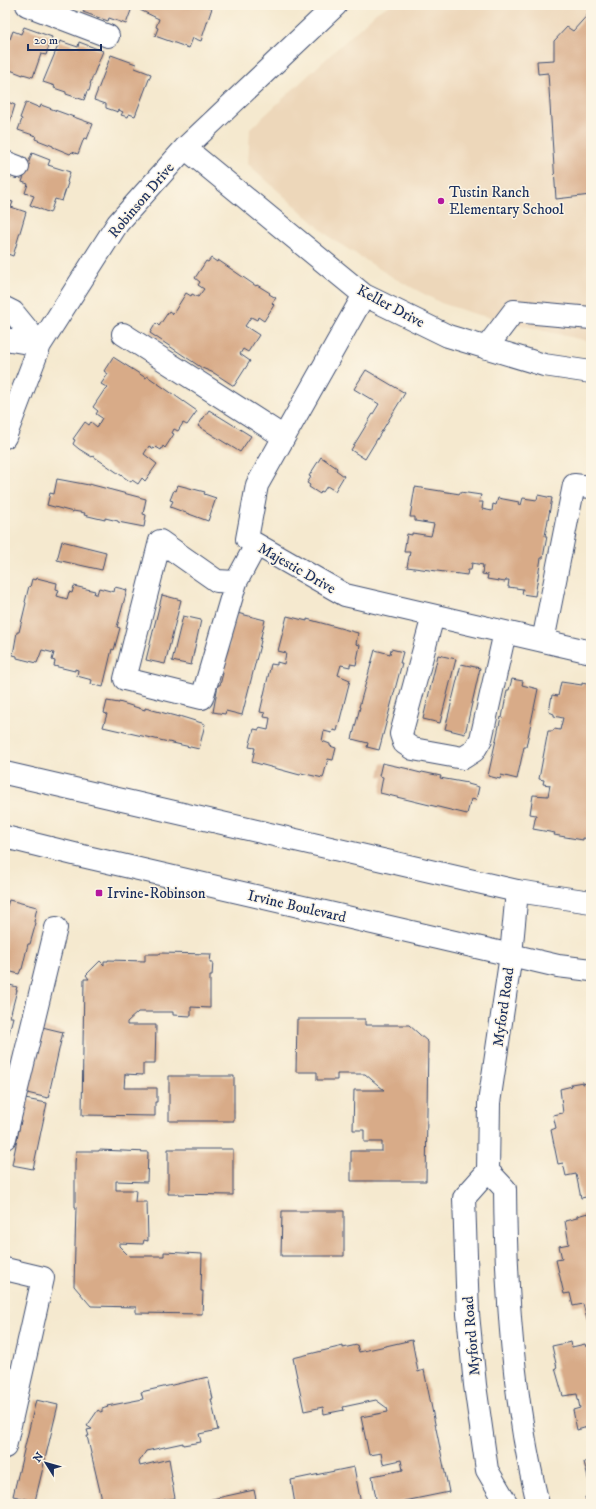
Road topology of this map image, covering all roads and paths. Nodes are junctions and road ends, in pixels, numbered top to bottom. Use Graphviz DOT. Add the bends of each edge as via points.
graph roads {
  1 [pos="27,5"];
  2 [pos="336,5"];
  3 [pos="108,36"];
  4 [pos="185,148"];
  5 [pos="364,295"];
  6 [pos="5,308"];
  7 [pos="591,318"];
  8 [pos="123,334"];
  9 [pos="5,339"];
  10 [pos="40,345"];
  11 [pos="486,348"];
  12 [pos="591,372"];
  13 [pos="5,437"];
  14 [pos="284,437"];
  15 [pos="591,487"];
  16 [pos="256,545"];
  17 [pos="236,582"];
  18 [pos="433,616"];
  19 [pos="504,632"];
  20 [pos="543,642"];
  21 [pos="591,652"];
  22 [pos="5,773"];
  23 [pos="5,836"];
  24 [pos="517,891"];
  25 [pos="591,902"];
  26 [pos="56,928"];
  27 [pos="511,955"];
  28 [pos="591,970"];
  29 [pos="5,1138"];
  30 [pos="488,1171"];
  31 [pos="5,1269"];
  32 [pos="5,1447"];
  33 [pos="507,1504"];
  34 [pos="538,1504"];
  1 -- 3 [label="street"];
  2 -- 4 [label="street, Robinson Drive"];
  4 -- 5 [label="street, Keller Drive"];
  4 -- 10 [label="street, Robinson Drive" via="118,224"];
  5 -- 11 [label="street, Keller Drive" via="448,336"];
  5 -- 14 [label="street, Majestic Drive"];
  6 -- 10 [label="street" via="13,312"];
  7 -- 11 [label="street" via="514,311"];
  8 -- 14 [label="street"];
  9 -- 10 [label="street"];
  10 -- 13 [label="street, Robinson Drive"];
  11 -- 12 [label="street, Keller Drive" via="544,366"];
  14 -- 16 [label="street, Majestic Drive" via="257,485 247,539"];
  15 -- 20 [label="street" via="574,485"];
  16 -- 17 [label="street"];
  16 -- 18 [label="street, Majestic Drive" via="345,595"];
  17 -- 17 [label="street" via="202,698 125,680 160,541 217,581"];
  18 -- 19 [label="street, Majestic Drive"];
  18 -- 19 [label="street" via="401,734 404,743 413,749 463,758 474,751 481,739"];
  19 -- 20 [label="street, Majestic Drive"];
  20 -- 21 [label="street, Majestic Drive"];
  22 -- 24 [label="street"];
  23 -- 27 [label="street, Irvine Boulevard" via="78,856"];
  24 -- 25 [label="street"];
  24 -- 27 [label="street, Myford Road"];
  26 -- 29 [label="street"];
  27 -- 28 [label="street, Irvine Boulevard" via="558,966"];
  27 -- 30 [label="street, Myford Road" via="489,1103"];
  30 -- 33 [label="street, Myford Road" via="464,1198 468,1314 487,1470"];
  30 -- 34 [label="street" via="505,1189 505,1243 514,1367 524,1440"];
  31 -- 32 [label="street" via="43,1278"];
}
